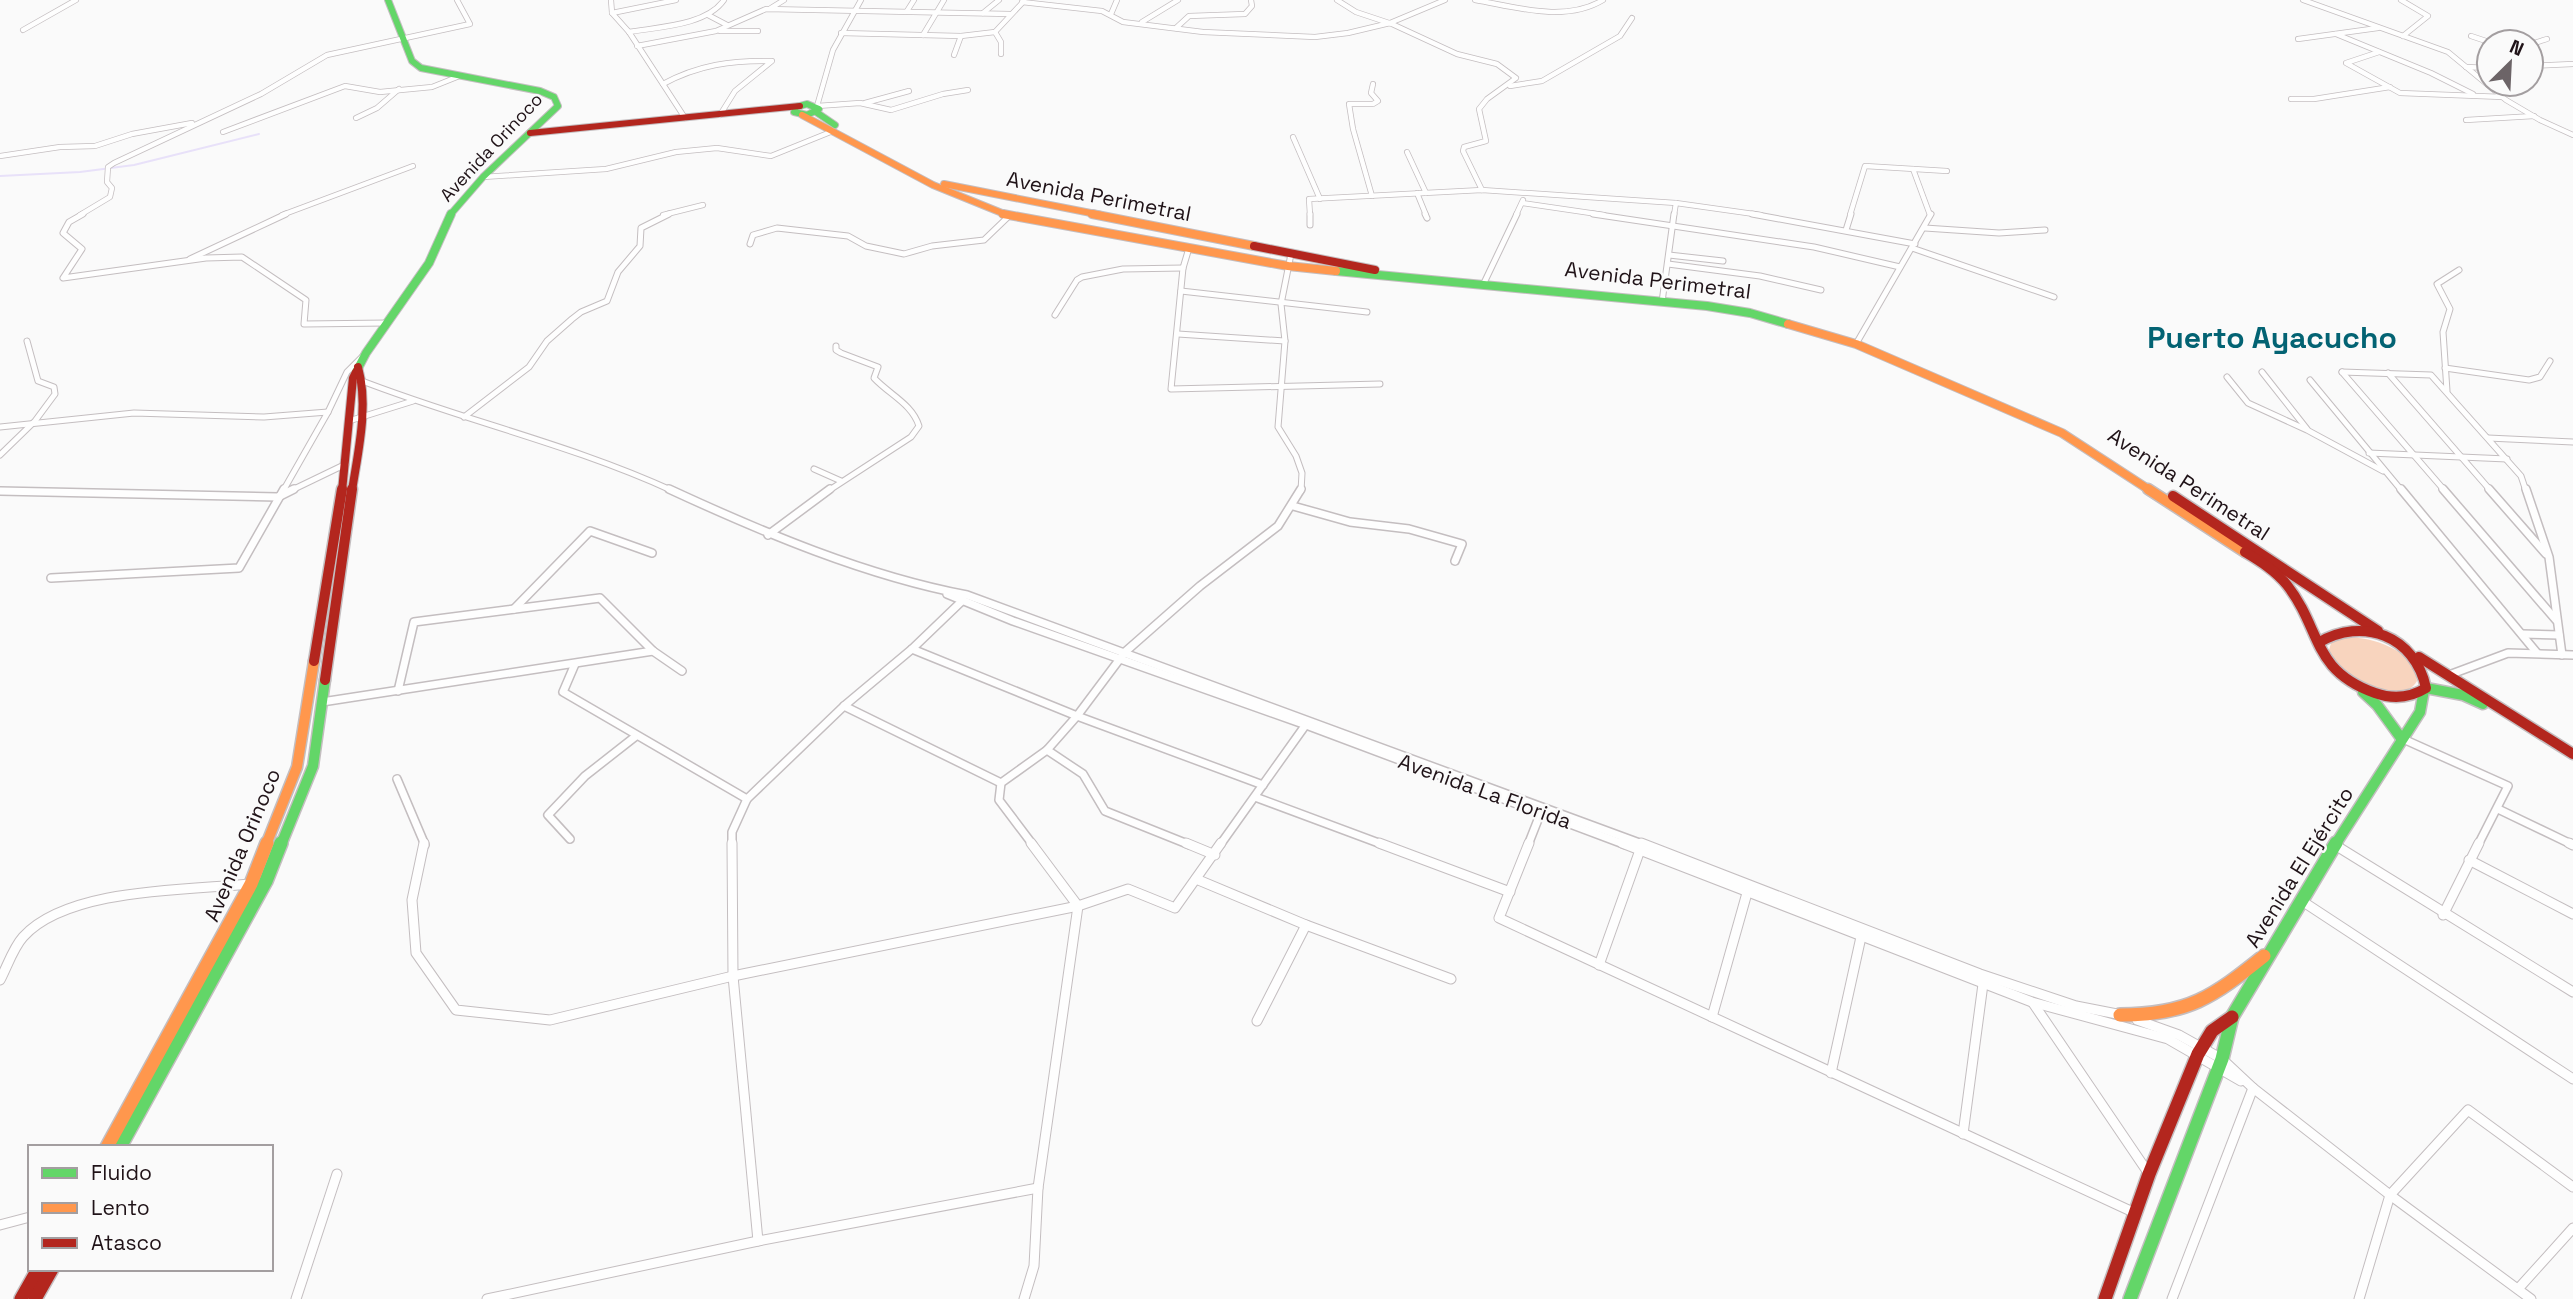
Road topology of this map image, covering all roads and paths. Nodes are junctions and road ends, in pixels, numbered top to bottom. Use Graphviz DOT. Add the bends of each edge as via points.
graph roads {
  1 [pos="76,0"];
  2 [pos="388,0"];
  3 [pos="457,0"];
  4 [pos="611,0"];
  5 [pos="676,0"];
  6 [pos="724,0"];
  7 [pos="784,0"];
  8 [pos="862,0"];
  9 [pos="914,0"];
  10 [pos="944,0"];
  11 [pos="999,0"];
  12 [pos="1071,0"];
  13 [pos="1117,0"];
  14 [pos="1178,0"];
  15 [pos="1251,0"];
  16 [pos="1338,0"];
  17 [pos="1423,0"];
  18 [pos="1446,0"];
  19 [pos="1475,0"];
  20 [pos="1603,0"];
  21 [pos="2303,0"];
  22 [pos="2401,0"];
  23 [pos="1024,1"];
  24 [pos="1435,3"];
  25 [pos="1063,7"];
  26 [pos="771,9"];
  27 [pos="854,10"];
  28 [pos="907,11"];
  29 [pos="935,12"];
  30 [pos="612,13"];
  31 [pos="982,13"];
  32 [pos="1010,14"];
  33 [pos="1111,14"];
  34 [pos="708,15"];
  35 [pos="1632,18"];
  36 [pos="1142,23"];
  37 [pos="1390,23"];
  38 [pos="727,25"];
  39 [pos="1176,27"];
  40 [pos="2379,27"];
  41 [pos="23,30"];
  42 [pos="716,31"];
  43 [pos="758,31"];
  44 [pos="629,32"];
  45 [pos="995,32"];
  46 [pos="841,33"];
  47 [pos="2336,34"];
  48 [pos="923,35"];
  49 [pos="961,36"];
  50 [pos="2403,36"];
  51 [pos="2471,36"];
  52 [pos="2475,37"];
  53 [pos="402,38"];
  54 [pos="2298,39"];
  55 [pos="637,46"];
  56 [pos="2379,52"];
  57 [pos="1002,54"];
  58 [pos="954,55"];
  59 [pos="2573,64"];
  60 [pos="2546,65"];
  61 [pos="2462,66"];
  62 [pos="2475,67"];
  63 [pos="2475,76"];
  64 [pos="457,77"];
  65 [pos="663,84"];
  66 [pos="1373,84"];
  67 [pos="1510,86"];
  68 [pos="2390,87"];
  69 [pos="400,89"];
  70 [pos="968,90"];
  71 [pos="909,91"];
  72 [pos="2475,95"];
  73 [pos="2475,96"];
  74 [pos="2506,98"];
  75 [pos="2291,99"];
  76 [pos="860,103"];
  77 [pos="808,108"];
  78 [pos="720,115"];
  79 [pos="2534,116"];
  80 [pos="210,118"];
  81 [pos="356,118"];
  82 [pos="685,118"];
  83 [pos="2466,120"];
  84 [pos="175,127"];
  85 [pos="833,131"];
  86 [pos="223,132"];
  87 [pos="530,133"];
  88 [pos="2573,135"];
  89 [pos="1293,137"];
  90 [pos="161,143"];
  91 [pos="1407,152"];
  92 [pos="0,156"];
  93 [pos="413,166"];
  94 [pos="1913,169"];
  95 [pos="1947,171"];
  96 [pos="483,177"];
  97 [pos="1482,190"];
  98 [pos="1417,193"];
  99 [pos="1426,193"];
  100 [pos="1526,193"];
  101 [pos="1373,196"];
  102 [pos="1320,199"];
  103 [pos="1522,203"];
  104 [pos="1676,203"];
  105 [pos="704,205"];
  106 [pos="1058,208"];
  107 [pos="1009,216"];
  108 [pos="1427,218"];
  109 [pos="1045,223"];
  110 [pos="1310,225"];
  111 [pos="1674,226"];
  112 [pos="1925,228"];
  113 [pos="1846,230"];
  114 [pos="2045,230"];
  115 [pos="750,244"];
  116 [pos="1914,246"];
  117 [pos="1189,248"];
  118 [pos="1291,254"];
  119 [pos="1669,255"];
  120 [pos="186,261"];
  121 [pos="1723,261"];
  122 [pos="1668,264"];
  123 [pos="1288,266"];
  124 [pos="1900,267"];
  125 [pos="1183,268"];
  126 [pos="2459,270"];
  127 [pos="1485,283"];
  128 [pos="1821,290"];
  129 [pos="1181,291"];
  130 [pos="2054,297"];
  131 [pos="1662,299"];
  132 [pos="1281,304"];
  133 [pos="1367,312"];
  134 [pos="1055,314"];
  135 [pos="387,323"];
  136 [pos="1178,334"];
  137 [pos="27,341"];
  138 [pos="1285,341"];
  139 [pos="1858,342"];
  140 [pos="836,346"];
  141 [pos="366,353"];
  142 [pos="2550,361"];
  143 [pos="2445,368"];
  144 [pos="2262,372"];
  145 [pos="2388,373"];
  146 [pos="358,375"];
  147 [pos="2227,377"];
  148 [pos="2310,380"];
  149 [pos="1380,384"];
  150 [pos="1281,387"];
  151 [pos="2446,391"];
  152 [pos="413,401"];
  153 [pos="328,412"];
  154 [pos="363,415"];
  155 [pos="464,417"];
  156 [pos="352,420"];
  157 [pos="35,421"];
  158 [pos="0,426"];
  159 [pos="2307,430"];
  160 [pos="2488,438"];
  161 [pos="2573,442"];
  162 [pos="2369,453"];
  163 [pos="0,455"];
  164 [pos="2413,455"];
  165 [pos="2461,457"];
  166 [pos="2507,459"];
  167 [pos="346,464"];
  168 [pos="814,469"];
  169 [pos="2387,474"];
  170 [pos="841,481"];
  171 [pos="0,491"];
  172 [pos="278,496"];
  173 [pos="1293,506"];
  174 [pos="768,535"];
  175 [pos="652,553"];
  176 [pos="2549,557"];
  177 [pos="1455,561"];
  178 [pos="51,578"];
  179 [pos="964,599"];
  180 [pos="514,610"];
  181 [pos="2556,620"];
  182 [pos="2522,634"];
  183 [pos="2559,635"];
  184 [pos="2318,643"];
  185 [pos="2398,644"];
  186 [pos="912,649"];
  187 [pos="653,651"];
  188 [pos="2537,653"];
  189 [pos="2562,654"];
  190 [pos="1123,655"];
  191 [pos="2573,655"];
  192 [pos="575,664"];
  193 [pos="682,671"];
  194 [pos="2449,675"];
  195 [pos="2358,688"];
  196 [pos="2425,689"];
  197 [pos="398,691"];
  198 [pos="322,702"];
  199 [pos="844,706"];
  200 [pos="1077,716"];
  201 [pos="1308,722"];
  202 [pos="636,736"];
  203 [pos="2402,738"];
  204 [pos="1046,750"];
  205 [pos="2573,754"];
  206 [pos="2573,763"];
  207 [pos="397,779"];
  208 [pos="1001,783"];
  209 [pos="1263,785"];
  210 [pos="1255,797"];
  211 [pos="747,799"];
  212 [pos="2498,809"];
  213 [pos="1541,812"];
  214 [pos="570,839"];
  215 [pos="2335,845"];
  216 [pos="2573,845"];
  217 [pos="1640,849"];
  218 [pos="1215,855"];
  219 [pos="2469,860"];
  220 [pos="1196,879"];
  221 [pos="251,884"];
  222 [pos="1510,892"];
  223 [pos="1747,893"];
  224 [pos="2300,900"];
  225 [pos="1078,906"];
  226 [pos="2573,914"];
  227 [pos="2444,915"];
  228 [pos="1306,925"];
  229 [pos="1861,937"];
  230 [pos="2269,952"];
  231 [pos="1600,965"];
  232 [pos="733,976"];
  233 [pos="1451,978"];
  234 [pos="0,980"];
  235 [pos="1983,984"];
  236 [pos="2573,992"];
  237 [pos="2032,1002"];
  238 [pos="2120,1015"];
  239 [pos="1712,1017"];
  240 [pos="2232,1017"];
  241 [pos="1257,1021"];
  242 [pos="2200,1050"];
  243 [pos="2220,1063"];
  244 [pos="1831,1073"];
  245 [pos="2573,1079"];
  246 [pos="2253,1088"];
  247 [pos="1964,1134"];
  248 [pos="108,1145"];
  249 [pos="121,1145"];
  250 [pos="337,1174"];
  251 [pos="2149,1174"];
  252 [pos="2573,1187"];
  253 [pos="1038,1188"];
  254 [pos="2390,1195"];
  255 [pos="2135,1213"];
  256 [pos="28,1217"];
  257 [pos="0,1225"];
  258 [pos="2573,1228"];
  259 [pos="758,1241"];
  260 [pos="37,1271"];
  261 [pos="51,1271"];
  262 [pos="2518,1289"];
  263 [pos="21,1299"];
  264 [pos="36,1299"];
  265 [pos="296,1299"];
  266 [pos="487,1299"];
  267 [pos="1024,1299"];
  268 [pos="2105,1299"];
  269 [pos="2130,1299"];
  270 [pos="2172,1299"];
  271 [pos="2359,1299"];
  272 [pos="2531,1299"];
  1 -- 41 [label="street"];
  2 -- 53 [label="main road, Avenida Orinoco"];
  3 -- 53 [label="street" via="470,24"];
  4 -- 30 [label="street"];
  5 -- 30 [label="street"];
  6 -- 34 [label="street"];
  7 -- 26 [label="street"];
  8 -- 27 [label="street"];
  9 -- 28 [label="street"];
  10 -- 29 [label="street"];
  11 -- 31 [label="street"];
  12 -- 25 [label="street"];
  13 -- 33 [label="street"];
  14 -- 36 [label="street"];
  15 -- 39 [label="street" via="1245,14 1189,16"];
  16 -- 37 [label="street" via="1364,16"];
  17 -- 24 [label="street"];
  18 -- 24 [label="street"];
  19 -- 20 [label="street" via="1549,11 1583,11"];
  21 -- 40 [label="street"];
  22 -- 50 [label="street" via="2428,16"];
  23 -- 25 [label="street"];
  23 -- 32 [label="street"];
  24 -- 37 [label="street"];
  25 -- 33 [label="street"];
  26 -- 27 [label="street"];
  26 -- 38 [label="street"];
  27 -- 28 [label="street"];
  27 -- 46 [label="street"];
  28 -- 29 [label="street"];
  29 -- 31 [label="street"];
  29 -- 48 [label="street"];
  30 -- 44 [label="street"];
  31 -- 32 [label="street"];
  32 -- 45 [label="street"];
  33 -- 36 [label="street" via="1123,22"];
  34 -- 38 [label="street"];
  34 -- 44 [label="street"];
  35 -- 67 [label="street" via="1620,36 1542,80"];
  36 -- 39 [label="street"];
  37 -- 39 [label="street" via="1315,37"];
  37 -- 67 [label="street" via="1455,53 1502,64 1516,78"];
  38 -- 42 [label="street"];
  40 -- 47 [label="street"];
  40 -- 50 [label="street"];
  42 -- 43 [label="street"];
  42 -- 55 [label="street"];
  44 -- 55 [label="street"];
  45 -- 49 [label="street"];
  45 -- 57 [label="street"];
  46 -- 48 [label="street"];
  46 -- 77 [label="street"];
  47 -- 54 [label="street"];
  47 -- 56 [label="street"];
  48 -- 49 [label="street"];
  49 -- 58 [label="street"];
  50 -- 61 [label="street" via="2448,52"];
  51 -- 52 [label="street"];
  53 -- 64 [label="main road, Avenida Orinoco" via="416,65"];
  53 -- 80 [label="street" via="327,55"];
  55 -- 65 [label="street"];
  56 -- 68 [label="street" via="2346,64"];
  56 -- 72 [label="street"];
  59 -- 60 [label="street"];
  61 -- 62 [label="street"];
  61 -- 63 [label="street"];
  64 -- 69 [label="street" via="432,87"];
  64 -- 87 [label="main road, Avenida Orinoco" via="554,97 558,106"];
  65 -- 78 [label="street" via="708,63 772,61 735,91"];
  65 -- 82 [label="street"];
  66 -- 101 [label="street" via="1371,93 1378,101 1349,104"];
  67 -- 97 [label="street" via="1488,97 1479,109 1486,141 1463,150"];
  68 -- 73 [label="street" via="2400,93"];
  68 -- 75 [label="street"];
  69 -- 81 [label="street"];
  69 -- 86 [label="street" via="374,92 345,86"];
  70 -- 76 [label="street" via="891,110"];
  71 -- 76 [label="street"];
  74 -- 79 [label="street"];
  76 -- 77 [label="street"];
  77 -- 78 [label="main road"];
  77 -- 85 [label="main road, Avenida Perimetral"];
  77 -- 106 [label="main road, Avenida Perimetral" via="943,184"];
  78 -- 82 [label="main road"];
  79 -- 83 [label="street"];
  79 -- 88 [label="street"];
  80 -- 84 [label="street"];
  80 -- 90 [label="street"];
  82 -- 87 [label="main road"];
  84 -- 90 [label="street"];
  84 -- 92 [label="street" via="95,146"];
  85 -- 96 [label="street" via="771,156 717,148 676,152 606,169"];
  85 -- 107 [label="main road, Avenida Perimetral" via="933,185"];
  87 -- 96 [label="main road, Avenida Orinoco"];
  89 -- 102 [label="street"];
  90 -- 120 [label="street" via="108,167 110,197 65,227 63,233 82,249 63,278"];
  91 -- 99 [label="street"];
  93 -- 120 [label="street" via="264,222"];
  94 -- 95 [label="street"];
  94 -- 112 [label="street" via="1931,213"];
  94 -- 113 [label="street" via="1865,166"];
  96 -- 135 [label="main road, Avenida Orinoco" via="452,212 429,263"];
  97 -- 99 [label="street"];
  97 -- 100 [label="street"];
  98 -- 99 [label="street"];
  98 -- 101 [label="street"];
  98 -- 108 [label="street"];
  100 -- 103 [label="street"];
  100 -- 104 [label="street"];
  101 -- 102 [label="street"];
  102 -- 110 [label="street" via="1309,199"];
  103 -- 111 [label="street"];
  103 -- 127 [label="street"];
  104 -- 111 [label="street"];
  104 -- 113 [label="street"];
  105 -- 155 [label="street" via="664,215 641,228 640,246 618,272 607,301 572,319 547,341 529,367"];
  106 -- 109 [label="main road"];
  106 -- 118 [label="main road, Avenida Perimetral"];
  107 -- 109 [label="main road, Avenida Perimetral"];
  107 -- 115 [label="street" via="985,240 904,254 866,246 848,236 777,228 753,235"];
  109 -- 117 [label="main road, Avenida Perimetral"];
  111 -- 119 [label="street"];
  111 -- 124 [label="street" via="1814,247"];
  112 -- 114 [label="street" via="1999,233"];
  112 -- 116 [label="street"];
  113 -- 116 [label="street"];
  116 -- 124 [label="street"];
  116 -- 130 [label="street"];
  117 -- 123 [label="main road, Avenida Perimetral"];
  117 -- 125 [label="street"];
  118 -- 123 [label="street"];
  118 -- 127 [label="main road, Avenida Perimetral" via="1393,273"];
  119 -- 121 [label="street"];
  119 -- 122 [label="street"];
  120 -- 135 [label="street" via="242,257 306,300 304,324"];
  122 -- 128 [label="street"];
  122 -- 131 [label="street"];
  123 -- 127 [label="main road, Avenida Perimetral"];
  123 -- 132 [label="street"];
  124 -- 139 [label="street"];
  125 -- 129 [label="street"];
  125 -- 134 [label="street" via="1123,269 1082,277"];
  126 -- 143 [label="street" via="2437,284 2451,309 2443,332"];
  127 -- 131 [label="main road, Avenida Perimetral"];
  129 -- 132 [label="street"];
  129 -- 136 [label="street"];
  131 -- 139 [label="main road, Avenida Perimetral" via="1750,309"];
  132 -- 133 [label="street"];
  132 -- 138 [label="street"];
  135 -- 141 [label="main road, Avenida Orinoco"];
  136 -- 138 [label="street"];
  136 -- 150 [label="street" via="1171,389"];
  137 -- 157 [label="street" via="38,381 54,387 55,394"];
  138 -- 150 [label="street"];
  139 -- 184 [label="main road, Avenida Perimetral" via="2062,433 2273,569 2293,590"];
  139 -- 185 [label="main road, Avenida Perimetral" via="2068,430"];
  140 -- 170 [label="street" via="842,354 878,367 874,379 914,411 919,426 911,437"];
  141 -- 146 [label="main road, Avenida Orinoco"];
  141 -- 153 [label="street" via="347,372"];
  142 -- 143 [label="street" via="2540,377 2529,380"];
  143 -- 151 [label="street"];
  144 -- 159 [label="street"];
  145 -- 151 [label="street" via="2431,375"];
  145 -- 164 [label="street" via="2342,372"];
  145 -- 165 [label="street"];
  146 -- 152 [label="street"];
  146 -- 154 [label="main road, Avenida Orinoco"];
  146 -- 156 [label="main road, Avenida Orinoco"];
  147 -- 159 [label="street" via="2248,403"];
  148 -- 162 [label="street"];
  149 -- 150 [label="street"];
  150 -- 173 [label="street" via="1278,427 1302,473 1301,491"];
  151 -- 160 [label="street"];
  152 -- 154 [label="street"];
  152 -- 155 [label="street"];
  153 -- 157 [label="street" via="264,417 134,413"];
  153 -- 172 [label="street"];
  154 -- 156 [label="street"];
  154 -- 198 [label="main road, Avenida Orinoco"];
  155 -- 174 [label="street" via="642,476"];
  156 -- 167 [label="main road, Avenida Orinoco"];
  157 -- 158 [label="street"];
  157 -- 163 [label="street"];
  159 -- 169 [label="street"];
  160 -- 161 [label="street"];
  160 -- 166 [label="street"];
  162 -- 164 [label="street"];
  162 -- 169 [label="street"];
  164 -- 165 [label="street"];
  164 -- 181 [label="street"];
  165 -- 166 [label="street"];
  165 -- 176 [label="street"];
  166 -- 176 [label="street" via="2521,476"];
  167 -- 172 [label="street"];
  167 -- 221 [label="main road, Avenida Orinoco" via="297,767"];
  168 -- 170 [label="street"];
  169 -- 182 [label="street"];
  170 -- 174 [label="street"];
  171 -- 172 [label="street"];
  172 -- 178 [label="street" via="239,568"];
  173 -- 177 [label="street" via="1462,544"];
  173 -- 190 [label="street" via="1278,526 1200,586"];
  174 -- 179 [label="street"];
  175 -- 180 [label="street" via="590,531"];
  176 -- 181 [label="street"];
  179 -- 186 [label="street"];
  179 -- 190 [label="street"];
  180 -- 187 [label="street" via="600,598"];
  180 -- 197 [label="street" via="414,622"];
  181 -- 183 [label="street"];
  182 -- 183 [label="street"];
  182 -- 188 [label="street"];
  183 -- 189 [label="street"];
  184 -- 185 [label="main road" via="2323,635 2346,629"];
  184 -- 195 [label="main road, Avenida Perimetral" via="2327,666"];
  185 -- 194 [label="main road, Avenida Perimetral"];
  185 -- 196 [label="main road" via="2424,667"];
  186 -- 199 [label="street"];
  186 -- 200 [label="street"];
  187 -- 192 [label="street"];
  187 -- 193 [label="street"];
  188 -- 189 [label="street"];
  188 -- 194 [label="street" via="2508,653"];
  189 -- 191 [label="street"];
  190 -- 200 [label="street"];
  190 -- 201 [label="street"];
  192 -- 197 [label="street"];
  192 -- 202 [label="street" via="563,692"];
  194 -- 205 [label="main road, Avenida Perimetral"];
  195 -- 196 [label="main road" via="2397,698"];
  195 -- 203 [label="main road"];
  196 -- 203 [label="main road, Avenida El Ejército" via="2420,712"];
  196 -- 206 [label="main road" via="2477,701"];
  197 -- 198 [label="street"];
  198 -- 249 [label="main road, Avenida Orinoco" via="313,766 266,881"];
  199 -- 208 [label="street"];
  199 -- 211 [label="street"];
  200 -- 204 [label="street"];
  200 -- 209 [label="street"];
  201 -- 209 [label="street"];
  201 -- 213 [label="street, Avenida La Florida"];
  201 -- 238 [label="street" via="1644,843 1991,978"];
  202 -- 211 [label="street"];
  202 -- 214 [label="street" via="585,776 548,815"];
  203 -- 212 [label="street" via="2508,786"];
  203 -- 215 [label="main road, Avenida El Ejército"];
  204 -- 208 [label="street"];
  204 -- 218 [label="street" via="1075,764 1091,780 1105,811"];
  207 -- 232 [label="street" via="425,845 412,900 416,953 456,1010 550,1020"];
  208 -- 225 [label="street" via="999,800"];
  209 -- 210 [label="street"];
  210 -- 218 [label="street"];
  210 -- 222 [label="street"];
  211 -- 232 [label="street" via="732,832"];
  212 -- 216 [label="street"];
  212 -- 219 [label="street"];
  213 -- 217 [label="street, Avenida La Florida"];
  213 -- 222 [label="street"];
  215 -- 224 [label="main road, Avenida El Ejército"];
  215 -- 227 [label="street"];
  217 -- 223 [label="street, Avenida La Florida"];
  217 -- 231 [label="street"];
  218 -- 220 [label="street"];
  219 -- 226 [label="street"];
  219 -- 227 [label="street"];
  220 -- 225 [label="street" via="1175,908 1128,889"];
  220 -- 228 [label="street"];
  221 -- 234 [label="street" via="68,906 22,938"];
  221 -- 248 [label="main road, Avenida Orinoco"];
  222 -- 231 [label="street" via="1499,918"];
  223 -- 229 [label="street, Avenida La Florida"];
  223 -- 239 [label="street"];
  224 -- 230 [label="main road, Avenida El Ejército"];
  224 -- 245 [label="street"];
  225 -- 232 [label="street"];
  225 -- 253 [label="street"];
  227 -- 236 [label="street"];
  228 -- 233 [label="street"];
  228 -- 241 [label="street"];
  229 -- 235 [label="street, Avenida La Florida"];
  229 -- 244 [label="street"];
  230 -- 238 [label="main road" via="2199,1005 2161,1017"];
  230 -- 240 [label="main road, Avenida El Ejército"];
  231 -- 239 [label="street"];
  232 -- 259 [label="street"];
  235 -- 237 [label="street, Avenida La Florida"];
  235 -- 247 [label="street"];
  237 -- 242 [label="street, Avenida La Florida"];
  237 -- 251 [label="street"];
  238 -- 242 [label="street" via="2156,1025"];
  239 -- 244 [label="street"];
  240 -- 242 [label="main road, Avenida El Ejército" via="2213,1031"];
  240 -- 243 [label="main road, Avenida El Ejército"];
  242 -- 243 [label="street"];
  242 -- 251 [label="main road, Avenida El Ejército"];
  243 -- 246 [label="street"];
  243 -- 269 [label="main road, Avenida El Ejército"];
  244 -- 247 [label="street"];
  246 -- 254 [label="street"];
  246 -- 270 [label="street"];
  247 -- 255 [label="street"];
  250 -- 265 [label="street"];
  251 -- 255 [label="main road, Avenida El Ejército"];
  252 -- 254 [label="street" via="2468,1110"];
  253 -- 259 [label="street"];
  253 -- 267 [label="street" via="1034,1266"];
  254 -- 262 [label="street"];
  254 -- 271 [label="street"];
  255 -- 268 [label="main road, Avenida El Ejército"];
  256 -- 257 [label="street"];
  258 -- 262 [label="street"];
  259 -- 266 [label="street"];
  260 -- 263 [label="main road"];
  261 -- 264 [label="main road"];
  262 -- 272 [label="street"];
}
